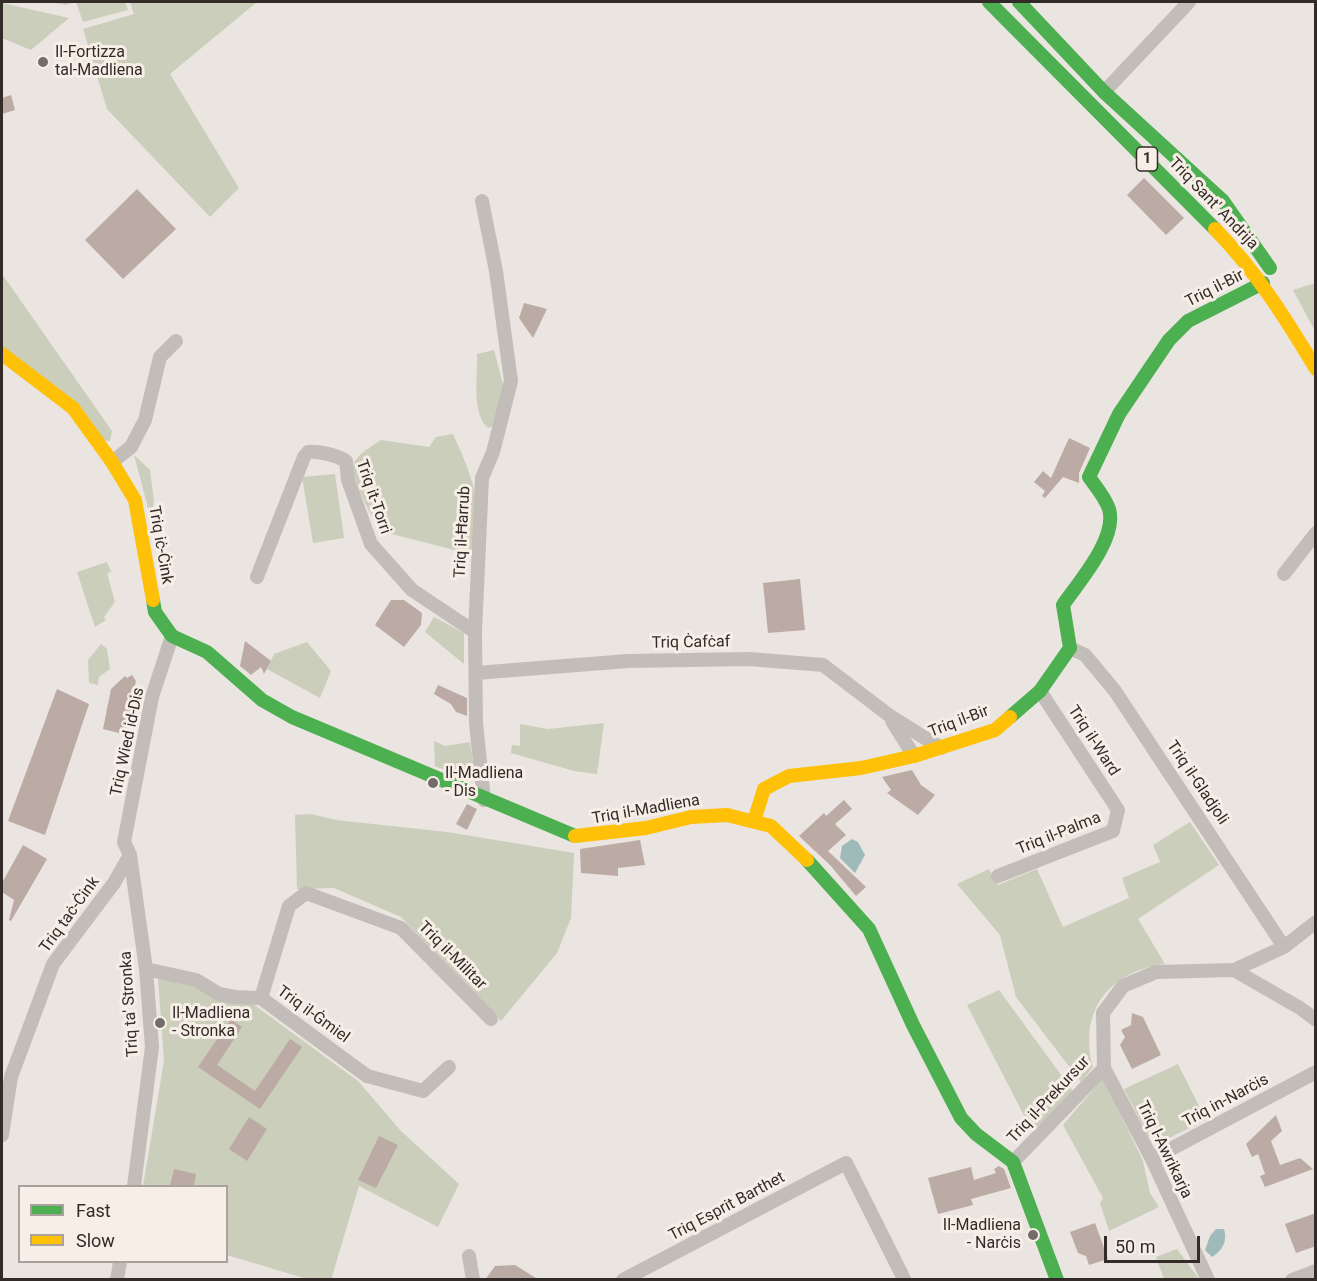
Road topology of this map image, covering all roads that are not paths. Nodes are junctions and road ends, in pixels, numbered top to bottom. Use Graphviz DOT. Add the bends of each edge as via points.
graph roads {
  1 [pos="989,2"];
  2 [pos="1019,2"];
  3 [pos="1189,2"];
  4 [pos="1104,92"];
  5 [pos="482,201"];
  6 [pos="1279,280"];
  7 [pos="1263,283"];
  8 [pos="1297,311"];
  9 [pos="176,341"];
  10 [pos="1316,343"];
  11 [pos="2,354"];
  12 [pos="1316,369"];
  13 [pos="112,462"];
  14 [pos="1316,533"];
  15 [pos="1284,574"];
  16 [pos="257,577"];
  17 [pos="475,632"];
  18 [pos="172,636"];
  19 [pos="1070,648"];
  20 [pos="476,673"];
  21 [pos="1040,691"];
  22 [pos="890,716"];
  23 [pos="941,748"];
  24 [pos="914,756"];
  25 [pos="484,800"];
  26 [pos="1118,810"];
  27 [pos="754,821"];
  28 [pos="130,855"];
  29 [pos="998,876"];
  30 [pos="1316,922"];
  31 [pos="1284,947"];
  32 [pos="146,969"];
  33 [pos="1234,970"];
  34 [pos="261,998"];
  35 [pos="491,1019"];
  36 [pos="1316,1020"];
  37 [pos="448,1067"];
  38 [pos="1104,1068"];
  39 [pos="1316,1072"];
  40 [pos="2,1135"];
  41 [pos="1152,1159"];
  42 [pos="1013,1162"];
  43 [pos="134,1185"];
  44 [pos="469,1256"];
  45 [pos="120,1263"];
  46 [pos="1316,1271"];
  47 [pos="642,1275"];
  48 [pos="904,1279"];
  49 [pos="117,1280"];
  50 [pos="473,1280"];
  51 [pos="623,1280"];
  52 [pos="1057,1280"];
  53 [pos="1208,1280"];
  54 [pos="1292,1280"];
  1 -- 7 [label="main road, Triq Sant' Andrija / 1" via="1205,217"];
  2 -- 4 [label="main road, Triq Sant' Andrija / 1"];
  3 -- 4 [label="street"];
  4 -- 6 [label="main road, Triq Sant' Andrija / 1" via="1223,201"];
  5 -- 17 [label="street, Triq il-Ħarrub" via="511,381 493,452 482,478"];
  7 -- 12 [label="main road, Triq Sant' Andrija / 1"];
  7 -- 19 [label="main road, Triq il-Bir" via="1188,321 1169,340 1119,414 1089,477 1110,513 1103,545 1063,605"];
  8 -- 10 [label="main road"];
  9 -- 13 [label="street" via="160,357 145,420 131,447"];
  11 -- 13 [label="main road" via="73,408"];
  13 -- 18 [label="main road, Triq iċ-Ċink" via="135,500 155,612"];
  14 -- 15 [label="street"];
  16 -- 17 [label="street, Triq it-Torri" via="304,457 314,452 341,458 346,461 348,480 372,544 412,590"];
  17 -- 20 [label="street, Triq il-Ħarrub"];
  18 -- 25 [label="main road, Triq il-Madliena" via="207,652 262,700 292,717"];
  18 -- 28 [label="street, Triq Wied id-Dis" via="152,697 124,842"];
  19 -- 21 [label="main road, Triq il-Bir"];
  19 -- 31 [label="street, Triq il-Gladjoli" via="1085,655 1115,691"];
  20 -- 22 [label="street, Triq Ċafċaf" via="627,661 749,659 823,665"];
  20 -- 25 [label="street, Triq il-Ħarrub" via="476,723"];
  21 -- 23 [label="main road, Triq il-Bir" via="995,730"];
  21 -- 26 [label="street, Triq il-Ward"];
  22 -- 23 [label="street, Triq Ċafċaf"];
  22 -- 24 [label="street, Triq Ċafċaf"];
  23 -- 24 [label="main road, Triq il-Bir"];
  24 -- 27 [label="main road, Triq il-Bir" via="861,768 789,776 764,789"];
  25 -- 27 [label="main road, Triq il-Madliena" via="579,838 691,817 727,815"];
  26 -- 29 [label="street, Triq il-Palma" via="1113,831"];
  27 -- 42 [label="main road, Triq il-Madliena" via="771,826 822,873 869,929 961,1118"];
  28 -- 32 [label="street, Triq ta' Stronka"];
  28 -- 40 [label="street, Triq taċ-Ċink" via="114,883 53,964 11,1077"];
  30 -- 31 [label="street, Triq il-Prekursur"];
  31 -- 33 [label="street, Triq il-Prekursur"];
  32 -- 34 [label="street, Triq il-Ġmiel" via="196,980 219,994"];
  32 -- 43 [label="street, Triq ta' Stronka" via="152,1047"];
  33 -- 36 [label="street"];
  33 -- 38 [label="street, Triq il-Prekursur" via="1156,972 1123,986 1103,1013"];
  34 -- 35 [label="street, Triq il-Militar" via="289,906 306,893 401,928"];
  34 -- 37 [label="street, Triq il-Ġmiel" via="367,1076 423,1091"];
  38 -- 41 [label="street, Triq l-Awrikarja"];
  38 -- 42 [label="street, Triq il-Prekursur"];
  39 -- 41 [label="street, Triq in-Narċis"];
  41 -- 53 [label="street, Triq l-Awrikarja"];
  42 -- 52 [label="main road"];
  44 -- 50 [label="street"];
  45 -- 49 [label="street"];
  46 -- 54 [label="street"];
  47 -- 48 [label="street, Triq Esprit Barthet" via="846,1163"];
  47 -- 51 [label="street, Triq Esprit Barthet"];
}
